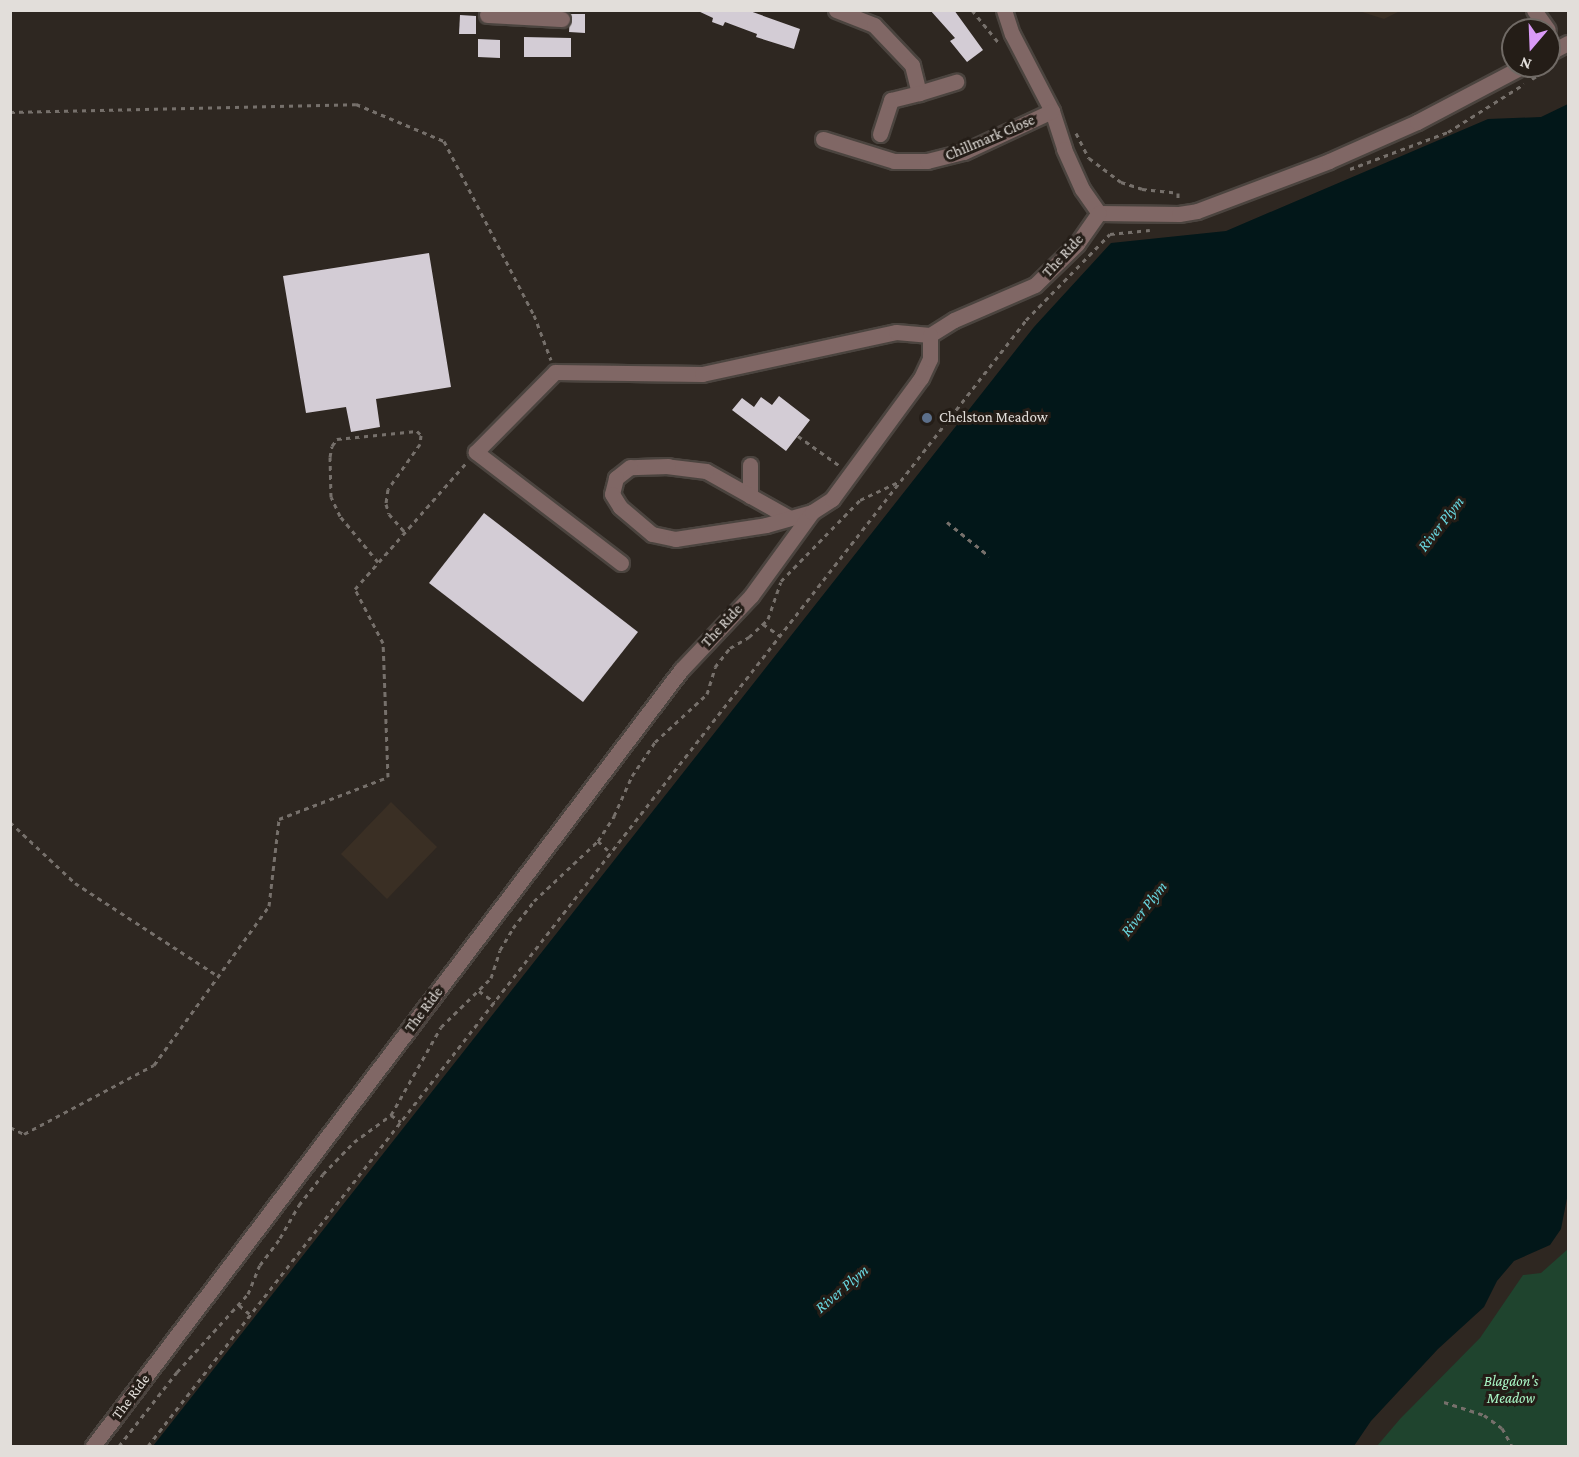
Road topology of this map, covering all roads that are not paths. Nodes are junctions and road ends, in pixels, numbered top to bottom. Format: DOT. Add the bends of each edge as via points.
graph roads {
  1 [pos="836,10"];
  2 [pos="1004,10"];
  3 [pos="523,14"];
  4 [pos="487,15"];
  5 [pos="562,20"];
  6 [pos="1501,78"];
  7 [pos="956,82"];
  8 [pos="919,93"];
  9 [pos="1052,111"];
  10 [pos="880,134"];
  11 [pos="823,140"];
  12 [pos="1099,213"];
  13 [pos="930,334"];
  14 [pos="750,465"];
  15 [pos="750,496"];
  16 [pos="812,512"];
  17 [pos="788,517"];
  18 [pos="621,563"];
  19 [pos="93,1446"];
  1 -- 8 [label="street" via="874,25 912,65"];
  2 -- 9 [label="street" via="1012,34"];
  3 -- 4 [label="street"];
  3 -- 5 [label="street"];
  6 -- 12 [label="street" via="1329,161 1197,211"];
  7 -- 8 [label="street"];
  8 -- 10 [label="street" via="891,100"];
  9 -- 11 [label="street, Chillmark Close" via="964,152 927,161 886,159"];
  9 -- 12 [label="street" via="1082,189"];
  12 -- 13 [label="street, The Ride" via="1077,244 1035,285"];
  13 -- 16 [label="street, The Ride" via="930,359 921,378 832,499"];
  13 -- 18 [label="street" via="896,332 702,374 555,372 476,452"];
  14 -- 15 [label="street"];
  15 -- 17 [label="street"];
  15 -- 17 [label="street" via="706,471 668,466 630,467 616,478 612,494 620,507 652,534 675,539 766,525"];
  16 -- 17 [label="street"];
  16 -- 19 [label="street, The Ride" via="751,596 681,670"];
}
